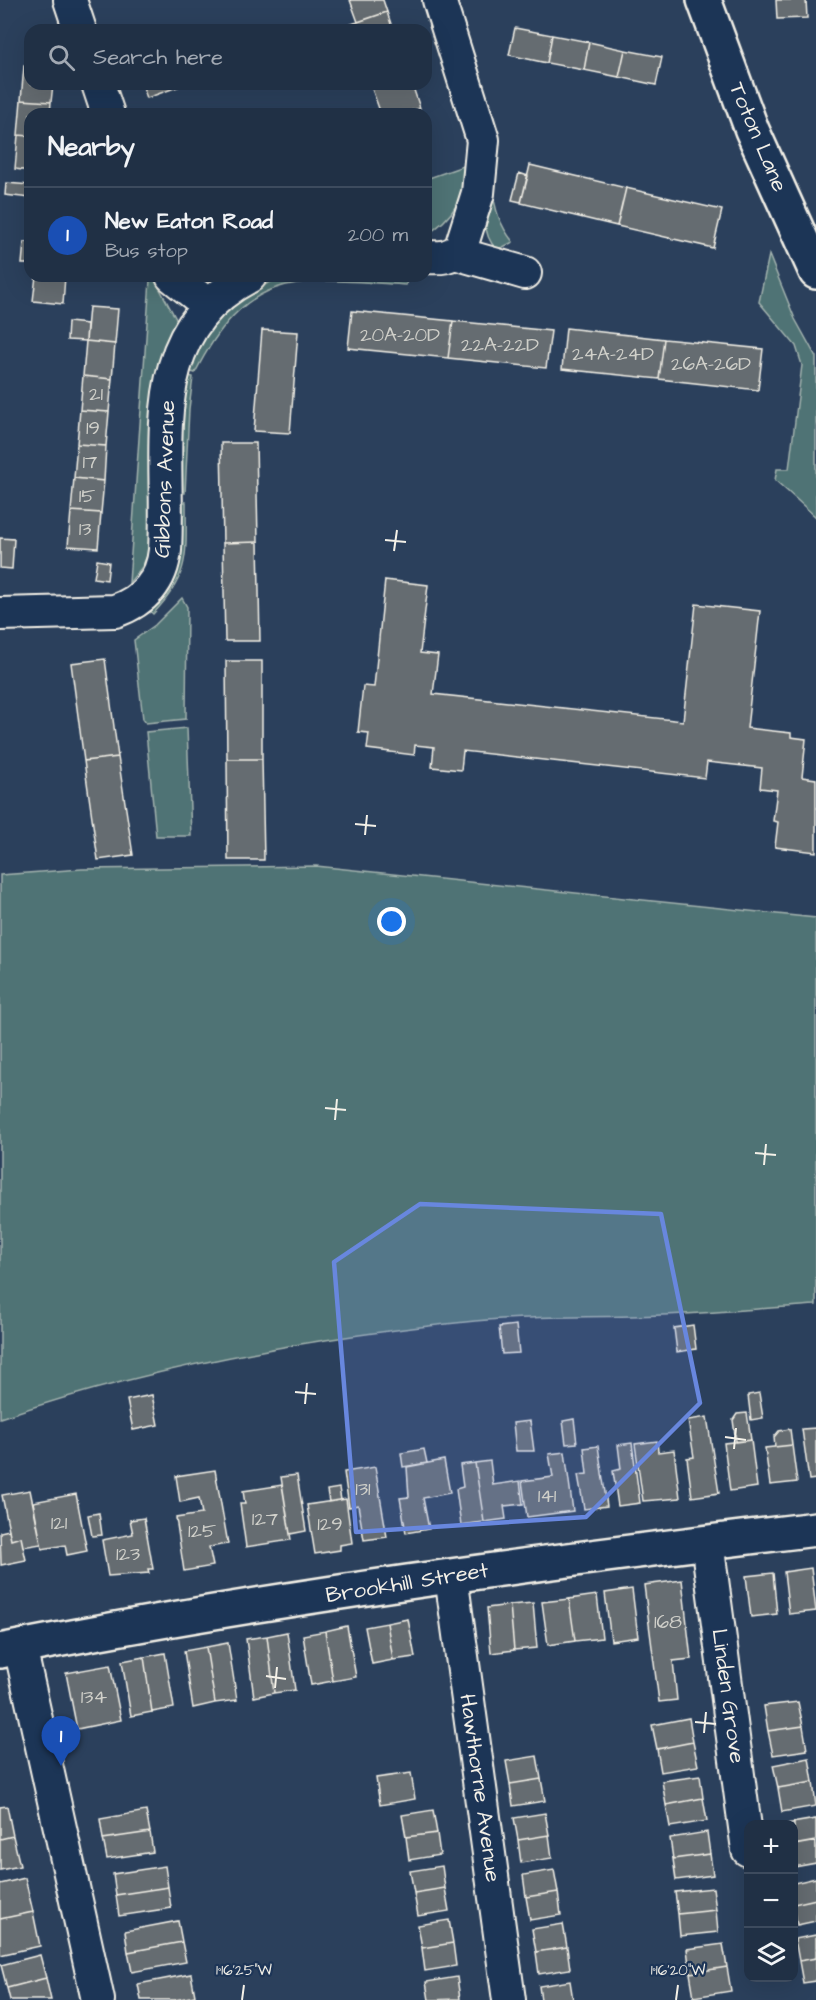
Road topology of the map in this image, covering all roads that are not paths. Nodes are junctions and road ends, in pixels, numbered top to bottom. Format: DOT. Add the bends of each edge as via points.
graph roads {
  1 [pos="70,0"];
  2 [pos="439,0"];
  3 [pos="704,0"];
  4 [pos="78,24"];
  5 [pos="100,90"];
  6 [pos="106,108"];
  7 [pos="441,255"];
  8 [pos="816,272"];
  9 [pos="525,273"];
  10 [pos="179,282"];
  11 [pos="238,282"];
  12 [pos="208,305"];
  13 [pos="0,614"];
  14 [pos="816,1528"];
  15 [pos="707,1542"];
  16 [pos="451,1576"];
  17 [pos="10,1649"];
  18 [pos="744,1820"];
  19 [pos="98,2000"];
  20 [pos="510,2000"];
  1 -- 4 [label="street"];
  2 -- 7 [label="street" via="482,137 482,168 468,232"];
  3 -- 8 [label="street, Toton Lane" via="753,130"];
  5 -- 6 [label="street"];
  7 -- 9 [label="street"];
  10 -- 12 [label="street"];
  11 -- 12 [label="street, Gibbons Avenue"];
  12 -- 13 [label="street, Gibbons Avenue" via="181,349 168,389 164,563 150,589 127,608 115,611"];
  14 -- 15 [label="street, Brookhill Street"];
  15 -- 16 [label="street, Brookhill Street"];
  15 -- 18 [label="street, Linden Grove"];
  16 -- 17 [label="street, Brookhill Street" via="117,1628"];
  16 -- 20 [label="street, Hawthorne Avenue"];
  17 -- 19 [label="street"];
}
